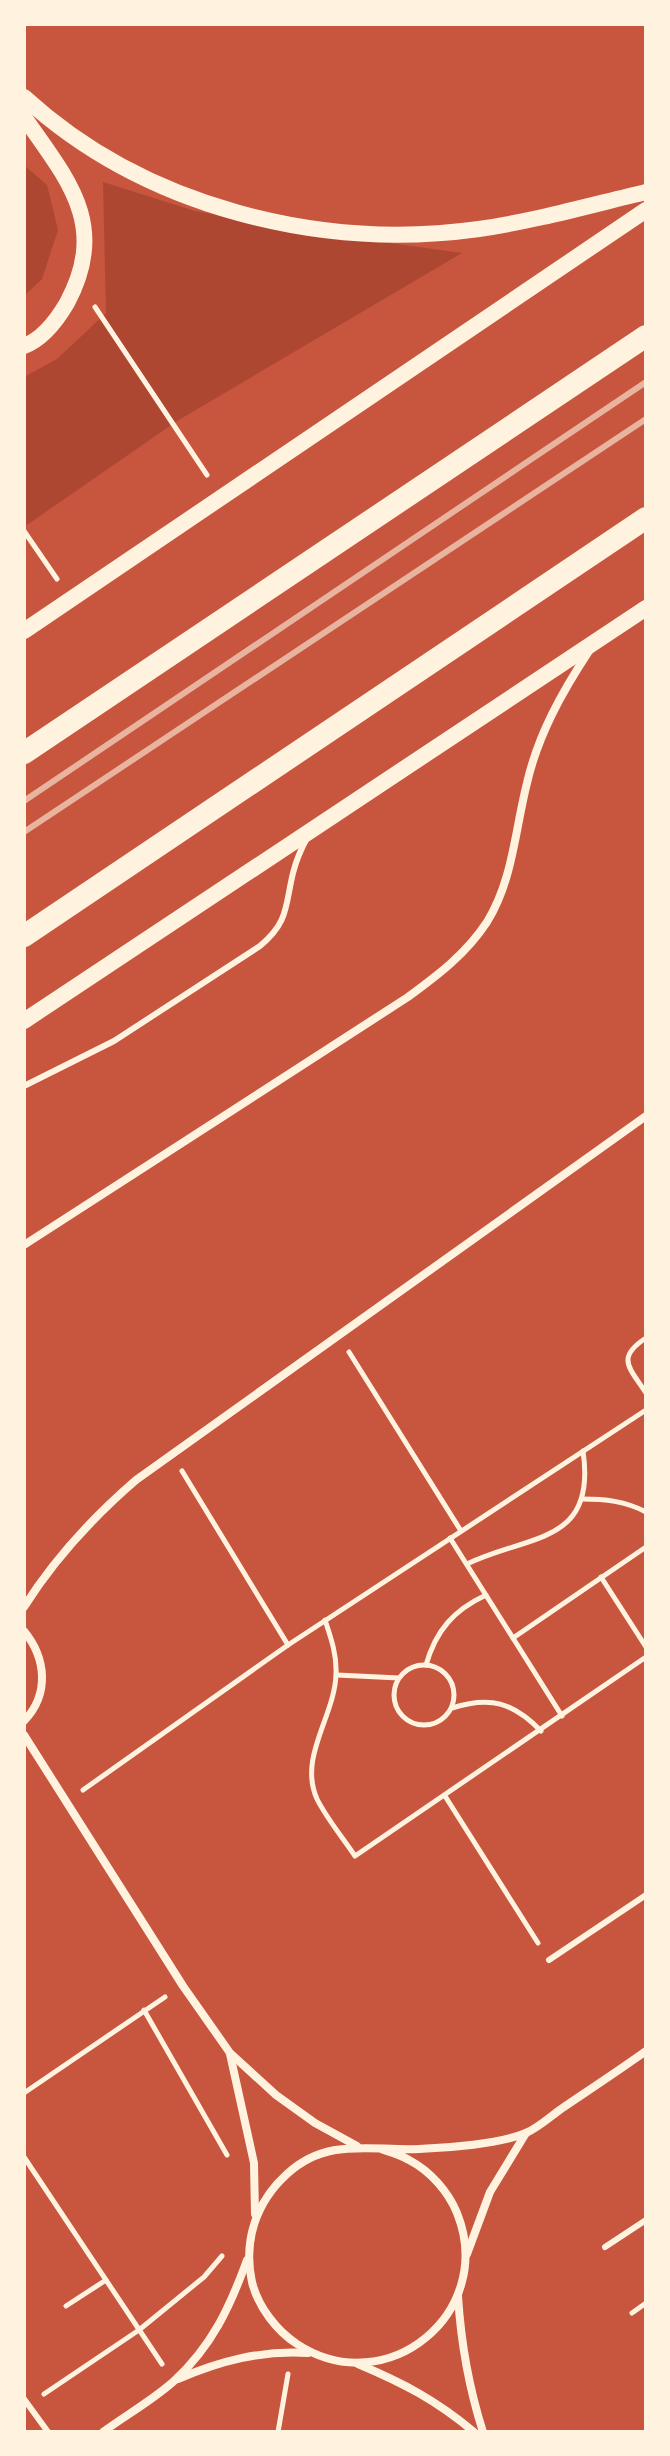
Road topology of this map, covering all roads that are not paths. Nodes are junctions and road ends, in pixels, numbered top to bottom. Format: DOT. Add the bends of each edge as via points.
graph roads {
  1 [pos="24,97"];
  2 [pos="24,117"];
  3 [pos="646,192"];
  4 [pos="646,210"];
  5 [pos="646,336"];
  6 [pos="24,346"];
  7 [pos="646,518"];
  8 [pos="646,608"];
  9 [pos="24,631"];
  10 [pos="596,642"];
  11 [pos="24,753"];
  12 [pos="310,833"];
  13 [pos="24,936"];
  14 [pos="24,1021"];
  15 [pos="24,1086"];
  16 [pos="646,1116"];
  17 [pos="24,1245"];
  18 [pos="24,1607"];
  19 [pos="24,1631"];
  20 [pos="24,1721"];
  21 [pos="24,1735"];
  22 [pos="646,1895"];
  23 [pos="549,1960"];
  24 [pos="646,2051"];
  25 [pos="230,2053"];
  26 [pos="527,2133"];
  27 [pos="357,2146"];
  28 [pos="381,2149"];
  29 [pos="255,2215"];
  30 [pos="646,2220"];
  31 [pos="605,2247"];
  32 [pos="248,2255"];
  33 [pos="466,2258"];
  34 [pos="458,2295"];
  35 [pos="311,2353"];
  36 [pos="357,2363"];
  37 [pos="173,2381"];
  38 [pos="26,2402"];
  39 [pos="48,2432"];
  40 [pos="103,2432"];
  41 [pos="474,2432"];
  42 [pos="483,2432"];
  1 -- 3 [label="main road" via="94,150 144,177 239,213 308,228 365,234 480,229"];
  2 -- 6 [label="main road" via="63,173 86,234 82,266 57,321"];
  4 -- 9 [label="main road"];
  5 -- 11 [label="highway"];
  7 -- 13 [label="highway"];
  8 -- 10 [label="main road"];
  10 -- 12 [label="main road"];
  10 -- 17 [label="street" via="540,741 504,888 466,951 408,997"];
  12 -- 14 [label="main road"];
  12 -- 15 [label="lane" via="293,872 288,908 272,936 114,1041"];
  16 -- 18 [label="street" via="136,1480 103,1508 44,1575"];
  19 -- 20 [label="street" via="35,1647 43,1681"];
  21 -- 25 [label="street"];
  22 -- 23 [label="lane"];
  24 -- 26 [label="street"];
  25 -- 27 [label="street" via="276,2095"];
  25 -- 29 [label="street" via="254,2163"];
  26 -- 28 [label="street" via="454,2147"];
  26 -- 33 [label="street" via="490,2192"];
  27 -- 28 [label="street"];
  27 -- 29 [label="street" via="325,2151 296,2165 272,2187"];
  28 -- 33 [label="street" via="433,2177 452,2201 463,2229"];
  29 -- 32 [label="street"];
  30 -- 31 [label="lane"];
  32 -- 35 [label="street" via="265,2313 285,2336"];
  32 -- 37 [label="street" via="232,2302 207,2344"];
  33 -- 34 [label="street"];
  34 -- 36 [label="street" via="442,2323 418,2345 389,2359"];
  34 -- 42 [label="street" via="461,2346"];
  35 -- 36 [label="street"];
  35 -- 37 [label="street" via="252,2355"];
  36 -- 41 [label="street" via="404,2383"];
  37 -- 40 [label="street"];
  38 -- 39 [label="lane"];
}
